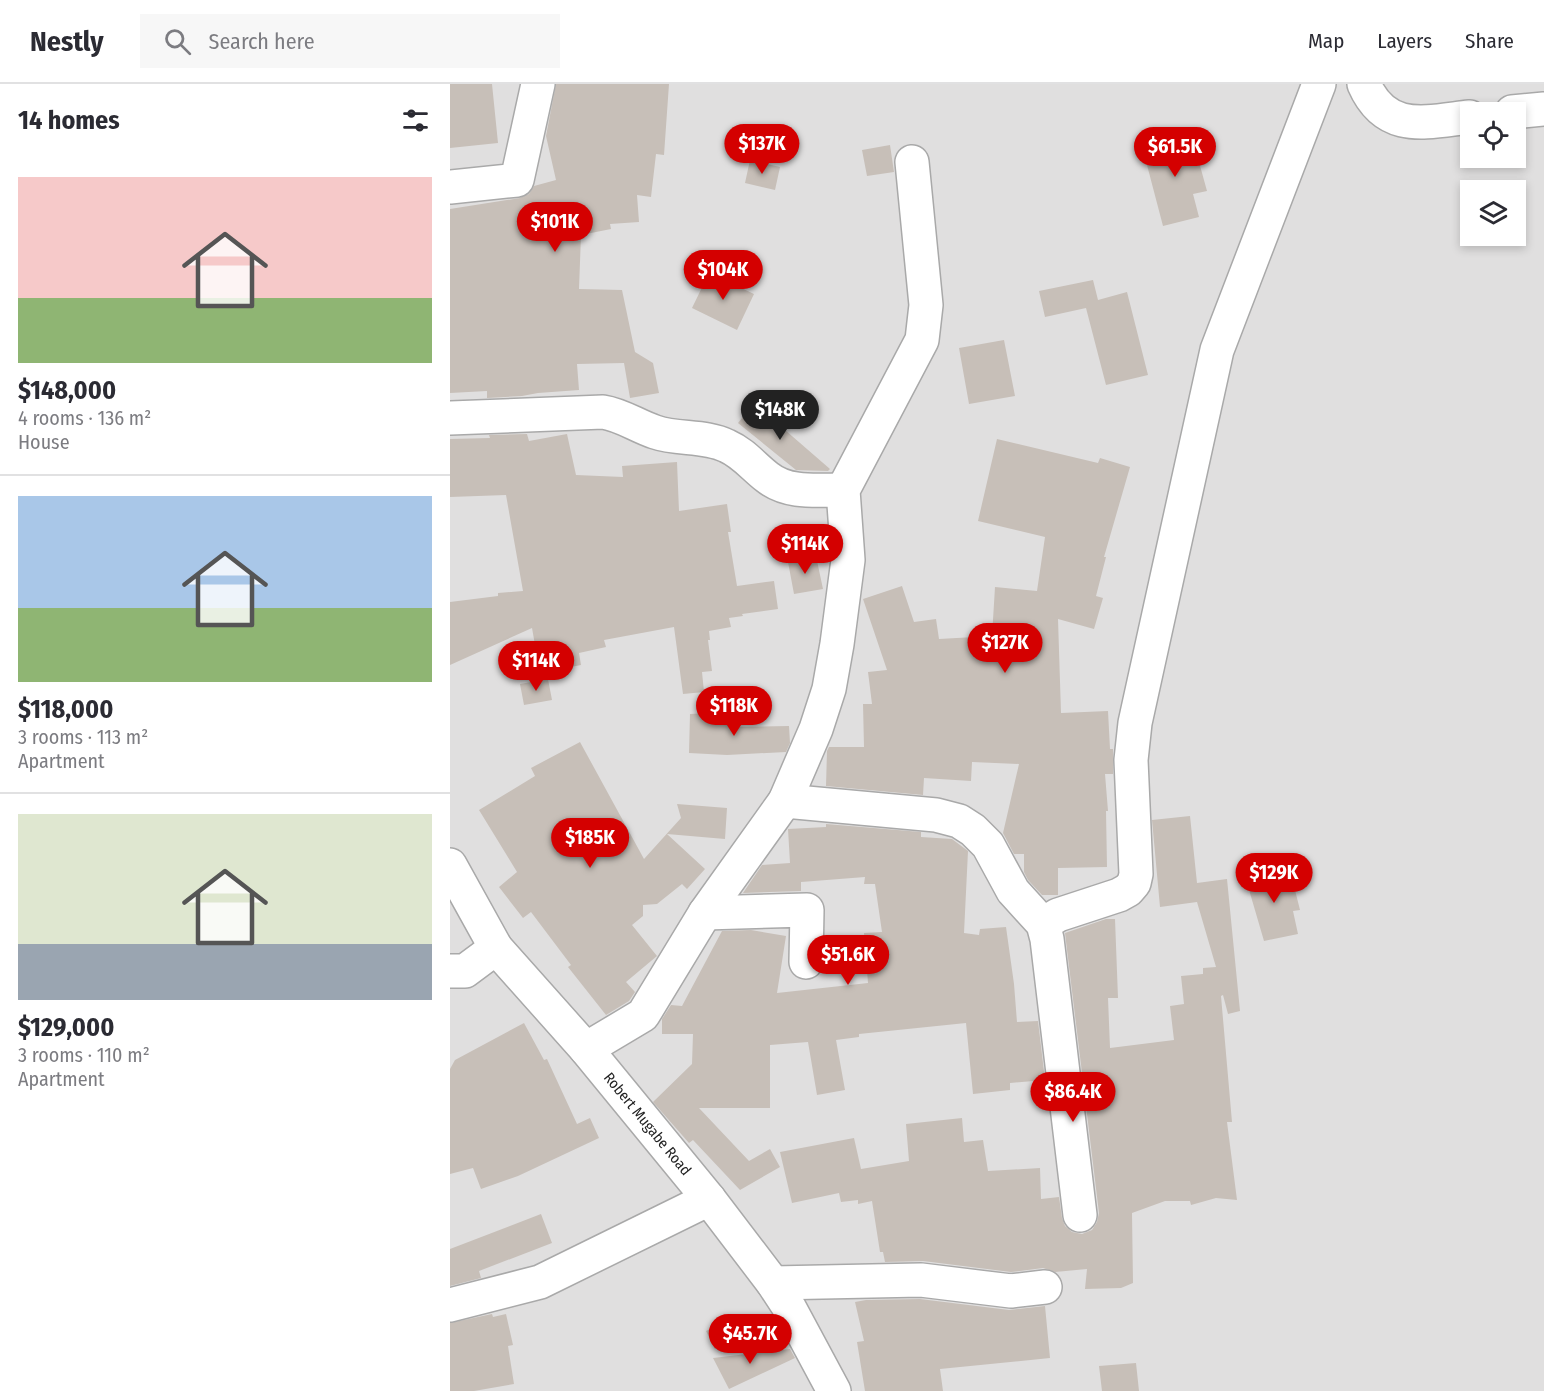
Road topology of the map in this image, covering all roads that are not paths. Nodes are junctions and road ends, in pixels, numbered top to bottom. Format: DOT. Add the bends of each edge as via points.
graph roads {
  1 [pos="538,84"];
  2 [pos="1319,84"];
  3 [pos="1364,84"];
  4 [pos="1544,109"];
  5 [pos="1526,111"];
  6 [pos="1460,118"];
  7 [pos="912,162"];
  8 [pos="450,187"];
  9 [pos="450,418"];
  10 [pos="843,490"];
  11 [pos="785,801"];
  12 [pos="450,865"];
  13 [pos="705,913"];
  14 [pos="1043,924"];
  15 [pos="496,948"];
  16 [pos="806,962"];
  17 [pos="450,971"];
  18 [pos="586,1049"];
  19 [pos="709,1198"];
  20 [pos="1080,1215"];
  21 [pos="773,1283"];
  22 [pos="1045,1287"];
  23 [pos="450,1305"];
  24 [pos="834,1391"];
  1 -- 8 [label="street" via="517,180"];
  2 -- 14 [label="street" via="1217,350 1135,723 1131,760 1134,883 1119,896 1058,915"];
  3 -- 6 [label="street" via="1380,110 1401,122"];
  4 -- 5 [label="street"];
  7 -- 10 [label="street" via="926,305 922,339"];
  9 -- 10 [label="street" via="615,414 656,433 727,445 768,478 791,489"];
  10 -- 11 [label="street" via="848,560 831,678 816,729"];
  11 -- 13 [label="street"];
  11 -- 14 [label="street" via="936,814 959,821 988,845 1013,891"];
  12 -- 15 [label="street, Robert Mugabe Road"];
  13 -- 16 [label="street" via="807,910"];
  13 -- 18 [label="street" via="644,1015"];
  14 -- 20 [label="street"];
  15 -- 17 [label="street" via="465,970"];
  15 -- 18 [label="street, Robert Mugabe Road"];
  18 -- 19 [label="street, Robert Mugabe Road"];
  19 -- 21 [label="street, Robert Mugabe Road"];
  19 -- 23 [label="street" via="540,1282"];
  21 -- 22 [label="street" via="921,1280 1011,1291"];
  21 -- 24 [label="street, Robert Mugabe Road"];
}
